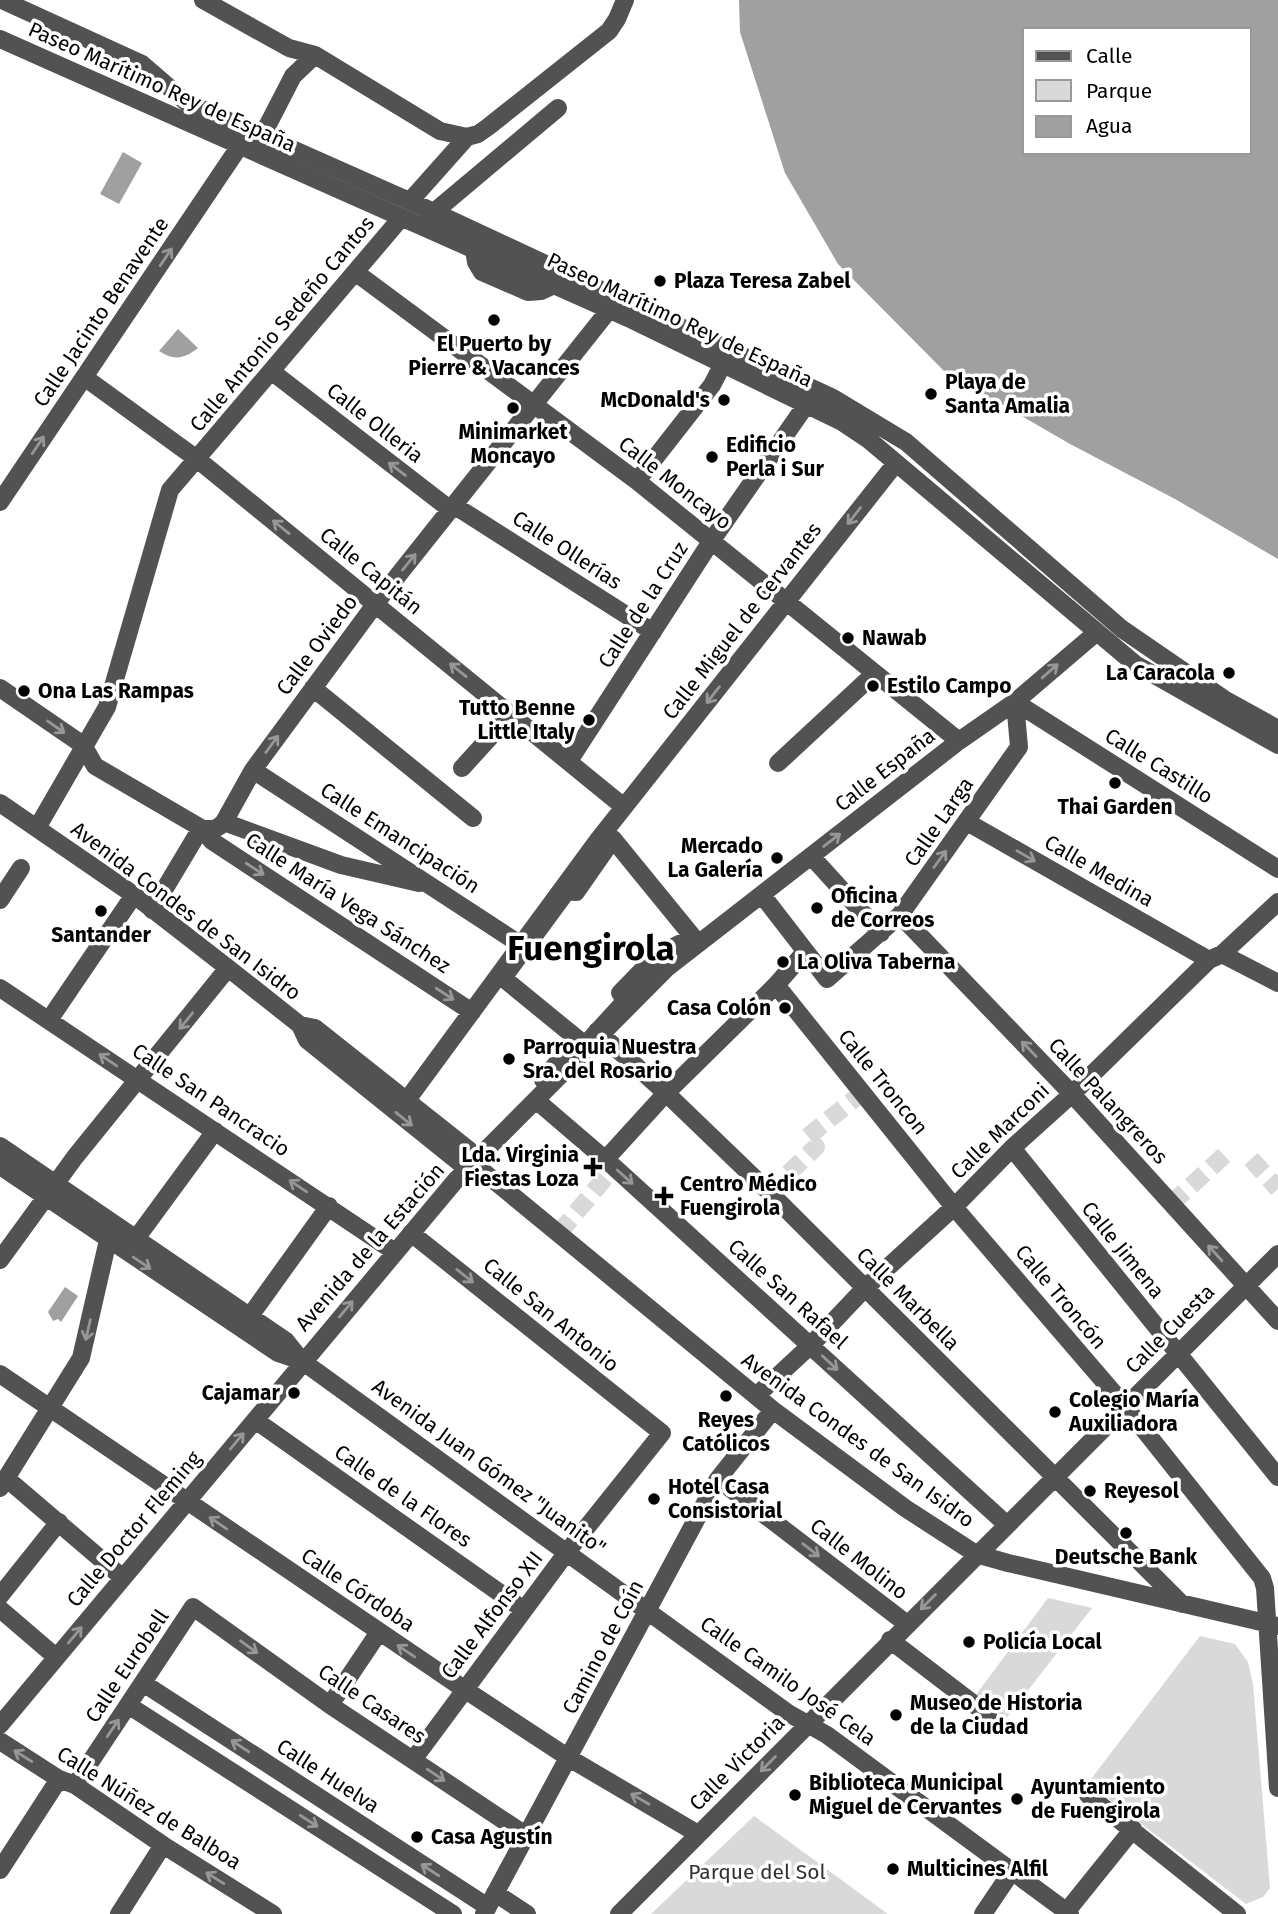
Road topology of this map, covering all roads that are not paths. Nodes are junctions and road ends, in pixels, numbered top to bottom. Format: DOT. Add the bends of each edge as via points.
graph roads {
  1 [pos="2,0"];
  2 [pos="203,0"];
  3 [pos="625,0"];
  4 [pos="0,39"];
  5 [pos="315,55"];
  6 [pos="558,108"];
  7 [pos="262,136"];
  8 [pos="467,137"];
  9 [pos="246,150"];
  10 [pos="410,201"];
  11 [pos="434,212"];
  12 [pos="401,218"];
  13 [pos="419,225"];
  14 [pos="355,272"];
  15 [pos="609,310"];
  16 [pos="723,364"];
  17 [pos="271,371"];
  18 [pos="84,377"];
  19 [pos="535,404"];
  20 [pos="806,405"];
  21 [pos="197,459"];
  22 [pos="897,463"];
  23 [pos="637,481"];
  24 [pos="0,502"];
  25 [pos="453,508"];
  26 [pos="712,540"];
  27 [pos="787,602"];
  28 [pos="376,603"];
  29 [pos="653,632"];
  30 [pos="1097,632"];
  31 [pos="875,673"];
  32 [pos="313,688"];
  33 [pos="2,695"];
  34 [pos="1016,702"];
  35 [pos="511,714"];
  36 [pos="1278,729"];
  37 [pos="959,741"];
  38 [pos="83,745"];
  39 [pos="1278,745"];
  40 [pos="569,761"];
  41 [pos="778,763"];
  42 [pos="462,768"];
  43 [pos="253,770"];
  44 [pos="0,803"];
  45 [pos="624,807"];
  46 [pos="473,818"];
  47 [pos="224,822"];
  48 [pos="967,822"];
  49 [pos="201,828"];
  50 [pos="41,831"];
  51 [pos="598,840"];
  52 [pos="811,856"];
  53 [pos="21,868"];
  54 [pos="1278,869"];
  55 [pos="576,883"];
  56 [pos="432,886"];
  57 [pos="134,895"];
  58 [pos="762,895"];
  59 [pos="0,900"];
  60 [pos="1278,902"];
  61 [pos="152,910"];
  62 [pos="900,915"];
  63 [pos="881,933"];
  64 [pos="521,944"];
  65 [pos="694,948"];
  66 [pos="806,952"];
  67 [pos="1216,957"];
  68 [pos="228,968"];
  69 [pos="1278,983"];
  70 [pos="776,985"];
  71 [pos="0,988"];
  72 [pos="627,992"];
  73 [pos="472,1012"];
  74 [pos="49,1020"];
  75 [pos="303,1033"];
  76 [pos="600,1033"];
  77 [pos="458,1046"];
  78 [pos="562,1057"];
  79 [pos="139,1080"];
  80 [pos="667,1093"];
  81 [pos="1072,1094"];
  82 [pos="388,1096"];
  83 [pos="410,1103"];
  84 [pos="530,1107"];
  85 [pos="215,1131"];
  86 [pos="0,1146"];
  87 [pos="1012,1148"];
  88 [pos="605,1160"];
  89 [pos="474,1164"];
  90 [pos="0,1166"];
  91 [pos="50,1190"];
  92 [pos="329,1206"];
  93 [pos="954,1207"];
  94 [pos="411,1233"];
  95 [pos="108,1240"];
  96 [pos="135,1240"];
  97 [pos="395,1251"];
  98 [pos="1278,1254"];
  99 [pos="0,1260"];
  100 [pos="1245,1287"];
  101 [pos="864,1289"];
  102 [pos="250,1316"];
  103 [pos="1278,1321"];
  104 [pos="811,1345"];
  105 [pos="1177,1354"];
  106 [pos="302,1361"];
  107 [pos="0,1374"];
  108 [pos="756,1396"];
  109 [pos="1125,1406"];
  110 [pos="49,1408"];
  111 [pos="773,1410"];
  112 [pos="255,1420"];
  113 [pos="662,1433"];
  114 [pos="1054,1476"];
  115 [pos="1278,1477"];
  116 [pos="718,1479"];
  117 [pos="3,1483"];
  118 [pos="187,1502"];
  119 [pos="60,1522"];
  120 [pos="1006,1524"];
  121 [pos="567,1552"];
  122 [pos="976,1554"];
  123 [pos="123,1578"];
  124 [pos="0,1596"];
  125 [pos="1182,1604"];
  126 [pos="193,1607"];
  127 [pos="0,1608"];
  128 [pos="524,1610"];
  129 [pos="648,1611"];
  130 [pos="906,1624"];
  131 [pos="1273,1625"];
  132 [pos="379,1632"];
  133 [pos="890,1640"];
  134 [pos="56,1657"];
  135 [pos="143,1683"];
  136 [pos="464,1689"];
  137 [pos="1274,1695"];
  138 [pos="128,1705"];
  139 [pos="330,1705"];
  140 [pos="988,1715"];
  141 [pos="807,1724"];
  142 [pos="0,1725"];
  143 [pos="0,1741"];
  144 [pos="1276,1744"];
  145 [pos="569,1758"];
  146 [pos="413,1760"];
  147 [pos="67,1782"];
  148 [pos="1278,1788"];
  149 [pos="1088,1794"];
  150 [pos="1133,1829"];
  151 [pos="698,1834"];
  152 [pos="527,1836"];
  153 [pos="163,1845"];
  154 [pos="0,1870"];
  155 [pos="1012,1871"];
  156 [pos="489,1905"];
  157 [pos="1069,1912"];
  158 [pos="271,1913"];
  159 [pos="119,1914"];
  160 [pos="453,1914"];
  161 [pos="527,1914"];
  162 [pos="619,1914"];
  163 [pos="983,1914"];
  164 [pos="1237,1914"];
  1 -- 7 [label="street" via="142,64 186,102"];
  2 -- 5 [label="street" via="289,48"];
  3 -- 8 [label="street" via="609,31 488,127"];
  4 -- 9 [label="street, Paseo Marítimo Rey de España"];
  5 -- 7 [label="street, Calle Jacinto Benavente" via="293,76"];
  5 -- 8 [label="street" via="440,131"];
  6 -- 11 [label="street"];
  7 -- 9 [label="street, Calle Jacinto Benavente"];
  7 -- 10 [label="street"];
  8 -- 10 [label="street"];
  9 -- 12 [label="street, Paseo Marítimo Rey de España"];
  18 -- 9 [label="street, Calle Jacinto Benavente, one-way"];
  10 -- 11 [label="street"];
  11 -- 13 [label="street"];
  11 -- 36 [label="street" via="833,398 906,442 1122,629 1224,699"];
  12 -- 13 [label="street, Paseo Marítimo Rey de España"];
  12 -- 14 [label="street, Calle Antonio Sedeño Cantos"];
  13 -- 15 [label="street, Paseo Marítimo Rey de España"];
  14 -- 17 [label="street, Calle Antonio Sedeño Cantos"];
  14 -- 19 [label="street, Calle Moncayo"];
  15 -- 16 [label="street, Paseo Marítimo Rey de España"];
  15 -- 19 [label="street, Calle Oviedo"];
  16 -- 20 [label="street, Paseo Marítimo Rey de España"];
  16 -- 23 [label="street" via="712,385"];
  17 -- 21 [label="street, Calle Antonio Sedeño Cantos"];
  25 -- 17 [label="street, Calle Olleria, one-way"];
  18 -- 21 [label="street, Calle Capitán"];
  24 -- 18 [label="street, Calle Jacinto Benavente, one-way"];
  19 -- 23 [label="street, Calle Moncayo"];
  19 -- 25 [label="street, Calle Oviedo"];
  20 -- 22 [label="street, Paseo Marítimo Rey de España" via="842,422"];
  20 -- 26 [label="street, Calle de la Cruz"];
  28 -- 21 [label="street, Calle Capitán, one-way"];
  21 -- 38 [label="street, Calle Antonio Sedeño Cantos" via="170,490 107,707"];
  22 -- 27 [label="street, Calle Miguel de Cervantes, one-way"];
  22 -- 30 [label="street, Paseo Marítimo Rey de España"];
  23 -- 26 [label="street, Calle Moncayo"];
  28 -- 25 [label="street, Calle Oviedo, one-way"];
  25 -- 29 [label="street, Calle Ollerías"];
  26 -- 27 [label="street, Calle Moncayo"];
  26 -- 29 [label="street, Calle de la Cruz"];
  27 -- 31 [label="street, Calle Moncayo"];
  27 -- 45 [label="street, Calle Miguel de Cervantes, one-way"];
  28 -- 32 [label="street, Calle Oviedo"];
  35 -- 28 [label="street, Calle Capitán, one-way"];
  29 -- 40 [label="street, Calle de la Cruz"];
  34 -- 30 [label="street, Calle España, one-way"];
  30 -- 39 [label="street, Paseo Marítimo Rey de España" via="1135,664"];
  31 -- 37 [label="street, Calle Moncayo"];
  31 -- 41 [label="street"];
  43 -- 32 [label="street, Calle Oviedo, one-way"];
  32 -- 46 [label="street"];
  33 -- 38 [label="street, Calle María Vega Sánchez, one-way"];
  34 -- 37 [label="street, Calle España"];
  34 -- 48 [label="street, Calle Larga" via="1020,747"];
  34 -- 54 [label="street, Calle Castillo"];
  35 -- 40 [label="street, Calle Capitán"];
  35 -- 42 [label="street"];
  52 -- 37 [label="street, Calle España, one-way"];
  38 -- 49 [label="street, Calle María Vega Sánchez" via="95,766"];
  38 -- 50 [label="street, Calle Antonio Sedeño Cantos"];
  40 -- 45 [label="street, Calle Capitán"];
  43 -- 47 [label="street, Calle Oviedo"];
  43 -- 56 [label="street, Calle Emancipación"];
  44 -- 50 [label="street, Avenida Condes de San Isidro"];
  45 -- 51 [label="street, Calle Miguel de Cervantes"];
  47 -- 49 [label="street" via="219,827"];
  47 -- 56 [label="street" via="341,865"];
  62 -- 48 [label="street, Calle Larga, one-way"];
  48 -- 67 [label="street, Calle Medina, one-way"];
  49 -- 61 [label="street"];
  49 -- 73 [label="street, Calle María Vega Sánchez, one-way" via="212,841"];
  50 -- 57 [label="street, Avenida Condes de San Isidro"];
  51 -- 55 [label="street" via="600,851"];
  51 -- 64 [label="street"];
  52 -- 58 [label="street, Calle España"];
  52 -- 63 [label="street"];
  53 -- 59 [label="street"];
  56 -- 64 [label="street, Calle Emancipación"];
  57 -- 61 [label="street, Avenida Condes de San Isidro"];
  57 -- 74 [label="street"];
  58 -- 65 [label="street, Calle España"];
  58 -- 66 [label="street"];
  60 -- 67 [label="street, Calle Marconi"];
  61 -- 68 [label="street, Avenida Condes de San Isidro"];
  62 -- 63 [label="street, Calle Larga"];
  81 -- 62 [label="street, Calle Palangreros, one-way"];
  63 -- 66 [label="street, Calle Larga" via="827,979"];
  64 -- 73 [label="street"];
  65 -- 72 [label="street" via="662,960"];
  65 -- 76 [label="street"];
  66 -- 70 [label="street"];
  67 -- 69 [label="street, Calle Medina"];
  67 -- 81 [label="street, Calle Marconi"];
  68 -- 75 [label="street, Avenida Condes de San Isidro"];
  68 -- 79 [label="street, one-way"];
  70 -- 80 [label="street"];
  70 -- 93 [label="street, Calle Troncon"];
  71 -- 74 [label="street, Calle San Pancracio"];
  73 -- 83 [label="street"];
  79 -- 74 [label="street, Calle San Pancracio, one-way"];
  75 -- 82 [label="street"];
  75 -- 83 [label="street, Avenida Condes de San Isidro" via="315,1028"];
  75 -- 89 [label="street, Avenida Condes de San Isidro, one-way" via="460,1163"];
  76 -- 76 [label="street" via="585,1045 503,978 567,891 576,892 613,839 693,937 657,955 620,993 627,999"];
  76 -- 80 [label="street, Calle Marbella"];
  76 -- 84 [label="street, Avenida de la Estación"];
  77 -- 83 [label="street"];
  78 -- 84 [label="street" via="536,1088"];
  79 -- 85 [label="street, Calle San Pancracio"];
  79 -- 91 [label="street"];
  80 -- 88 [label="street"];
  80 -- 101 [label="street, Calle Marbella"];
  81 -- 87 [label="street, Calle Marconi"];
  100 -- 81 [label="street, Calle Palangreros, one-way"];
  83 -- 89 [label="street, Avenida Condes de San Isidro" via="469,1150"];
  84 -- 88 [label="street, Calle San Rafael"];
  84 -- 89 [label="street, Avenida de la Estación"];
  92 -- 85 [label="street, Calle San Pancracio, one-way"];
  85 -- 96 [label="street"];
  86 -- 91 [label="street"];
  87 -- 93 [label="street, Calle Marconi"];
  87 -- 105 [label="street, Calle Jimena"];
  88 -- 104 [label="street, Calle San Rafael, one-way"];
  89 -- 94 [label="street, Avenida de la Estación"];
  89 -- 108 [label="street, Avenida Condes de San Isidro"];
  90 -- 91 [label="street"];
  91 -- 95 [label="street, Avenida Juan Gómez \"Juanito\""];
  91 -- 96 [label="street, Avenida Juan Gómez \"Juanito\""];
  91 -- 99 [label="street"];
  92 -- 97 [label="street, Calle San Pancracio"];
  92 -- 102 [label="street"];
  93 -- 101 [label="street, Calle Marconi"];
  93 -- 109 [label="street, Calle Troncón"];
  94 -- 97 [label="street, Avenida de la Estación"];
  94 -- 113 [label="street, Calle San Antonio, one-way"];
  95 -- 106 [label="street, Avenida Juan Gómez \"Juanito\", one-way" via="278,1353"];
  95 -- 110 [label="street, one-way" via="81,1358"];
  96 -- 102 [label="street, Avenida Juan Gómez \"Juanito\""];
  106 -- 97 [label="street, Avenida de la Estación, one-way"];
  98 -- 100 [label="street, Calle Cuesta"];
  100 -- 103 [label="street, Calle Palangreros"];
  100 -- 105 [label="street, Calle Cuesta"];
  101 -- 104 [label="street, Calle Marconi"];
  101 -- 114 [label="street, Calle Marbella"];
  102 -- 106 [label="street, Avenida Juan Gómez \"Juanito\"" via="286,1341"];
  104 -- 108 [label="street, Calle Marconi"];
  104 -- 120 [label="street, Calle San Rafael, one-way"];
  105 -- 109 [label="street, Calle Cuesta"];
  105 -- 115 [label="street, Calle Jimena"];
  106 -- 112 [label="street, Calle Doctor Fleming"];
  106 -- 121 [label="street, Avenida Juan Gómez \"Juanito\""];
  107 -- 110 [label="street, Calle Córdoba"];
  108 -- 111 [label="street, Avenida Condes de San Isidro"];
  109 -- 114 [label="street, Calle Cuesta"];
  109 -- 131 [label="street, Calle Troncón" via="1262,1578"];
  110 -- 117 [label="street"];
  110 -- 118 [label="street, Calle Córdoba"];
  111 -- 116 [label="street, Camino de Coín"];
  111 -- 122 [label="street, Avenida Condes de San Isidro" via="905,1508"];
  118 -- 112 [label="street, Calle Doctor Fleming, one-way"];
  112 -- 128 [label="street, Calle de la Flores"];
  113 -- 121 [label="street, Calle Alfonso XII"];
  114 -- 120 [label="street, Calle Cuesta"];
  114 -- 125 [label="street, Calle Marbella"];
  116 -- 129 [label="street, Camino de Coín"];
  116 -- 130 [label="street, Calle Molino, one-way"];
  117 -- 119 [label="street"];
  118 -- 123 [label="street, Calle Doctor Fleming"];
  132 -- 118 [label="street, Calle Córdoba, one-way"];
  119 -- 123 [label="street"];
  119 -- 124 [label="street"];
  120 -- 122 [label="street, Calle Cuesta"];
  121 -- 128 [label="street, Calle Alfonso XII"];
  121 -- 129 [label="street, Avenida Juan Gómez \"Juanito\""];
  122 -- 125 [label="street, Avenida Condes de San Isidro"];
  122 -- 130 [label="street, Calle Victoria, one-way"];
  134 -- 123 [label="street, Calle Doctor Fleming, one-way"];
  125 -- 131 [label="street, Avenida Condes de San Isidro"];
  126 -- 135 [label="street, Calle Eurobell"];
  126 -- 139 [label="street, Calle Casares, one-way"];
  127 -- 134 [label="street"];
  128 -- 136 [label="street, Calle Alfonso XII"];
  129 -- 141 [label="street, Calle Camilo José Cela"];
  129 -- 145 [label="street, Camino de Coín"];
  130 -- 133 [label="street, Calle Victoria"];
  131 -- 137 [label="street, Calle Troncón"];
  136 -- 132 [label="street, Calle Córdoba, one-way"];
  132 -- 139 [label="street"];
  133 -- 140 [label="street"];
  133 -- 141 [label="street, Calle Victoria"];
  134 -- 142 [label="street, Calle Doctor Fleming"];
  135 -- 138 [label="street, Calle Eurobell"];
  156 -- 135 [label="street, Calle Huelva, one-way"];
  136 -- 145 [label="street, Calle Córdoba"];
  136 -- 146 [label="street, Calle Alfonso XII"];
  137 -- 144 [label="street, Calle Troncón"];
  147 -- 138 [label="street, Calle Eurobell, one-way"];
  138 -- 160 [label="street, one-way"];
  139 -- 146 [label="street, Calle Casares"];
  141 -- 151 [label="street, Calle Victoria, one-way"];
  141 -- 155 [label="street, Calle Camilo José Cela"];
  147 -- 143 [label="street, Calle Núñez de Balboa, one-way"];
  144 -- 148 [label="street, Calle Troncón"];
  151 -- 145 [label="street, Calle Córdoba, one-way"];
  145 -- 152 [label="street, Camino de Coín"];
  146 -- 152 [label="street, Calle Casares, one-way"];
  147 -- 153 [label="street, Calle Núñez de Balboa"];
  147 -- 154 [label="street, Calle Eurobell"];
  149 -- 150 [label="street"];
  150 -- 157 [label="street"];
  150 -- 164 [label="street"];
  151 -- 162 [label="street, Calle Victoria"];
  152 -- 156 [label="street, Camino de Coín"];
  158 -- 153 [label="street, Calle Núñez de Balboa, one-way"];
  153 -- 159 [label="street"];
  155 -- 157 [label="street, Calle Camilo José Cela"];
  155 -- 163 [label="street"];
  156 -- 161 [label="street, Calle Huelva"];
}
